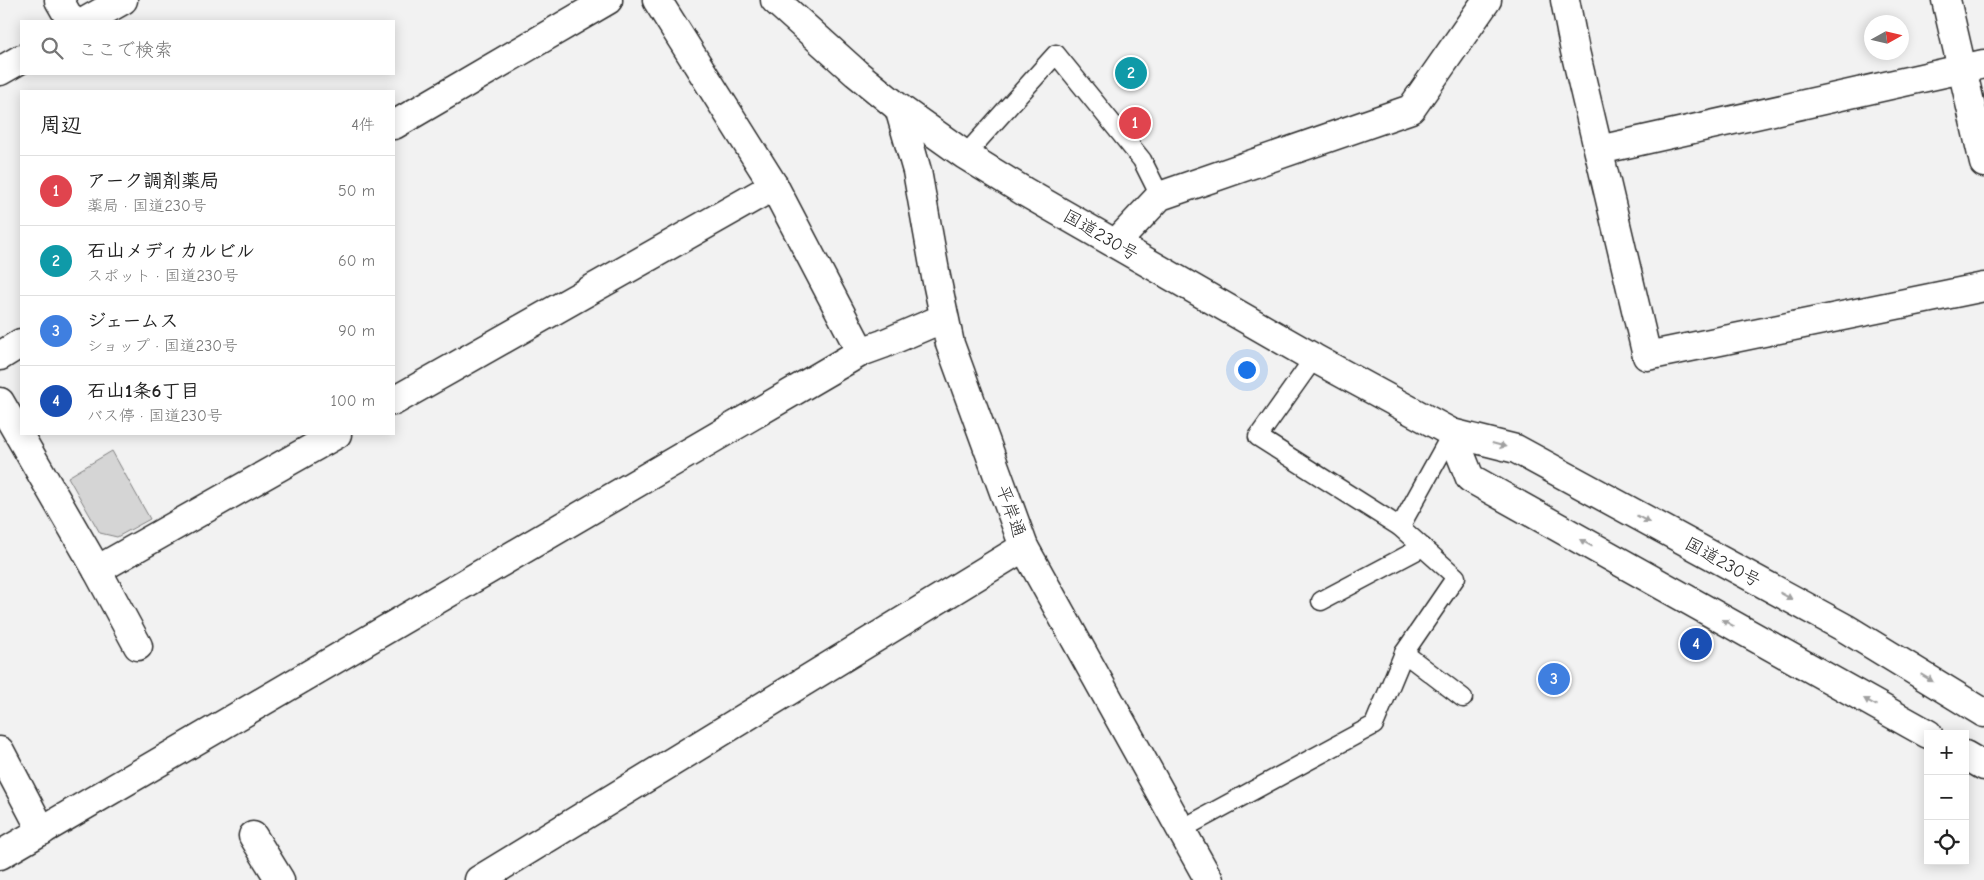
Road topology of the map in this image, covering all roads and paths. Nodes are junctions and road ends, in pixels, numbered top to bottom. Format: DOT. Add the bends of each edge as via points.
graph roads {
  1 [pos="60,0"];
  2 [pos="123,0"];
  3 [pos="608,0"];
  4 [pos="657,0"];
  5 [pos="775,0"];
  6 [pos="1487,0"];
  7 [pos="1565,0"];
  8 [pos="1946,0"];
  9 [pos="71,20"];
  10 [pos="88,20"];
  11 [pos="20,60"];
  12 [pos="1973,67"];
  13 [pos="0,71"];
  14 [pos="899,108"];
  15 [pos="395,124"];
  16 [pos="1599,150"];
  17 [pos="965,155"];
  18 [pos="1984,163"];
  19 [pos="774,186"];
  20 [pos="1160,196"];
  21 [pos="1116,243"];
  22 [pos="1984,287"];
  23 [pos="944,318"];
  24 [pos="20,344"];
  25 [pos="861,352"];
  26 [pos="0,356"];
  27 [pos="1314,358"];
  28 [pos="395,400"];
  29 [pos="0,402"];
  30 [pos="1452,433"];
  31 [pos="335,435"];
  32 [pos="1400,527"];
  33 [pos="1423,547"];
  34 [pos="1024,548"];
  35 [pos="97,570"];
  36 [pos="1321,602"];
  37 [pos="138,646"];
  38 [pos="1404,653"];
  39 [pos="1463,698"];
  40 [pos="1984,713"];
  41 [pos="1924,732"];
  42 [pos="0,752"];
  43 [pos="1969,757"];
  44 [pos="1984,766"];
  45 [pos="1180,830"];
  46 [pos="42,832"];
  47 [pos="253,836"];
  48 [pos="0,855"];
  49 [pos="280,880"];
  50 [pos="479,880"];
  51 [pos="1209,880"];
  1 -- 9 [label="main road"];
  2 -- 10 [label="main road"];
  3 -- 15 [label="main road"];
  4 -- 19 [label="main road"];
  5 -- 14 [label="main road, 国道230号"];
  6 -- 20 [label="main road" via="1411,109"];
  7 -- 16 [label="main road"];
  8 -- 12 [label="main road"];
  11 -- 13 [label="main road"];
  12 -- 16 [label="main road"];
  12 -- 18 [label="main road"];
  14 -- 17 [label="main road, 国道230号"];
  14 -- 23 [label="main road, 平岸通" via="917,171"];
  16 -- 22 [label="main road" via="1647,356"];
  17 -- 20 [label="lane" via="1056,54 1142,160"];
  17 -- 21 [label="main road, 国道230号"];
  19 -- 25 [label="main road"];
  19 -- 28 [label="main road"];
  20 -- 21 [label="main road"];
  21 -- 27 [label="main road, 国道230号"];
  23 -- 25 [label="main road"];
  23 -- 34 [label="main road, 平岸通" via="960,373"];
  24 -- 26 [label="main road"];
  25 -- 46 [label="main road"];
  27 -- 30 [label="main road, 国道230号"];
  27 -- 32 [label="lane" via="1258,437"];
  29 -- 35 [label="main road"];
  30 -- 32 [label="lane"];
  30 -- 40 [label="main road, 国道230号, one-way" via="1516,449 1844,628"];
  41 -- 30 [label="main road, one-way" via="1470,478"];
  31 -- 35 [label="main road"];
  32 -- 33 [label="lane"];
  33 -- 36 [label="lane"];
  33 -- 38 [label="lane" via="1456,577"];
  34 -- 45 [label="main road, 平岸通"];
  34 -- 50 [label="main road"];
  35 -- 37 [label="main road"];
  38 -- 39 [label="lane"];
  38 -- 45 [label="lane" via="1374,725"];
  42 -- 46 [label="main road"];
  43 -- 44 [label="main road"];
  45 -- 51 [label="main road, 平岸通"];
  46 -- 48 [label="main road"];
  47 -- 49 [label="main road"];
}
